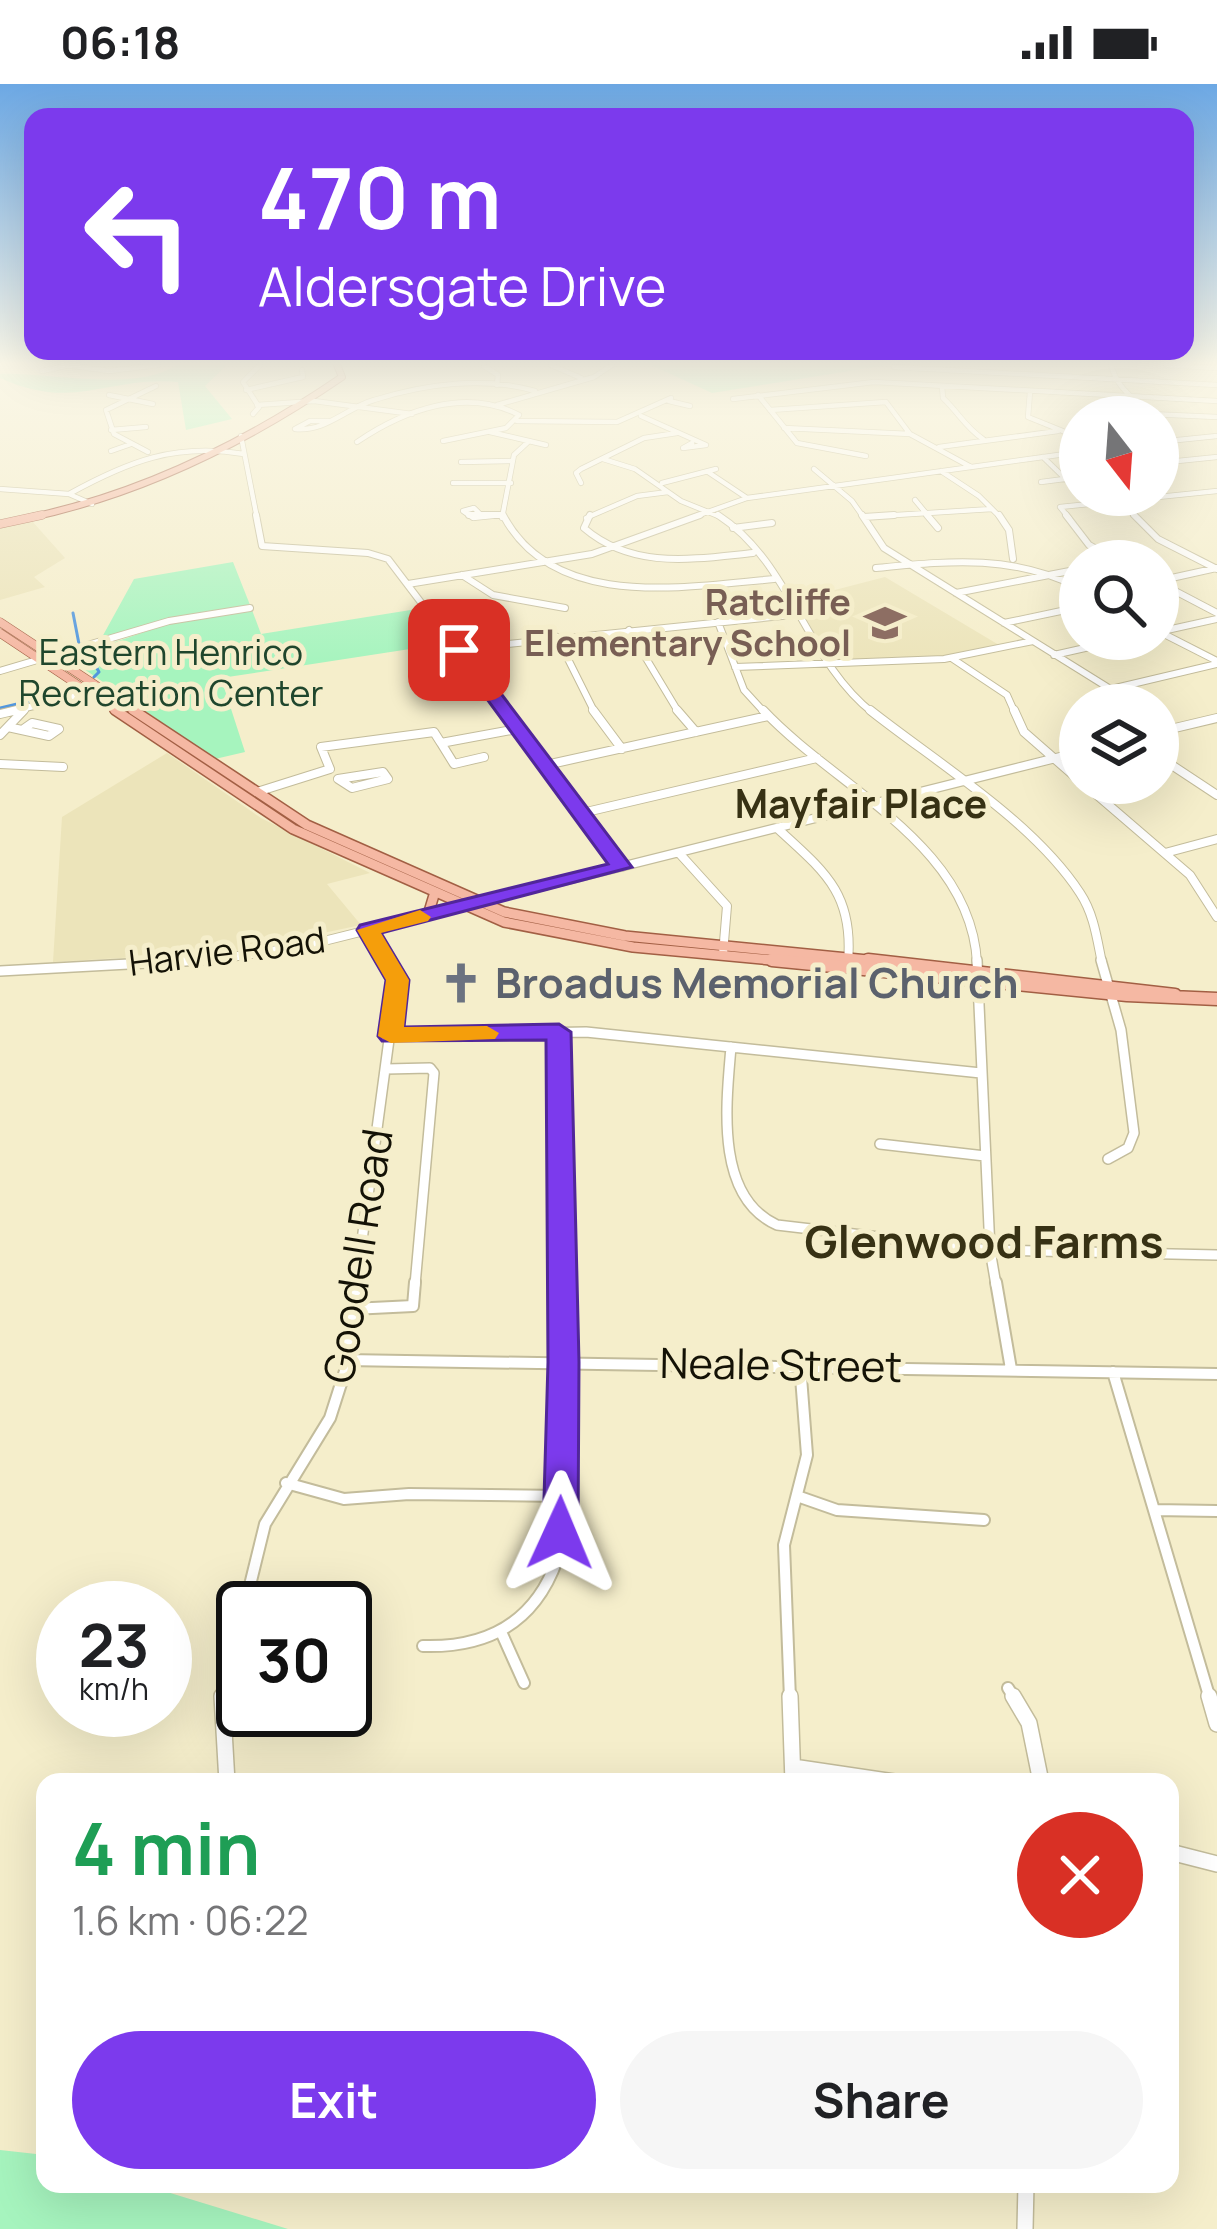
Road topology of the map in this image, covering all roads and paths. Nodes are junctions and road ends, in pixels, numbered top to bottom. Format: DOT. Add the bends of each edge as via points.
graph roads {
  1 [pos="123,465"];
  2 [pos="179,465"];
  3 [pos="246,465"];
  4 [pos="513,465"];
  5 [pos="591,465"];
  6 [pos="618,465"];
  7 [pos="968,465"];
  8 [pos="985,465"];
  9 [pos="971,467"];
  10 [pos="814,469"];
  11 [pos="941,471"];
  12 [pos="1059,480"];
  13 [pos="1041,482"];
  14 [pos="453,483"];
  15 [pos="511,483"];
  16 [pos="581,483"];
  17 [pos="662,483"];
  18 [pos="833,486"];
  19 [pos="0,489"];
  20 [pos="1217,490"];
  21 [pos="669,492"];
  22 [pos="69,494"];
  23 [pos="1179,494"];
  24 [pos="747,498"];
  25 [pos="915,500"];
  26 [pos="90,503"];
  27 [pos="992,509"];
  28 [pos="705,510"];
  29 [pos="928,513"];
  30 [pos="502,515"];
  31 [pos="482,516"];
  32 [pos="1135,516"];
  33 [pos="864,517"];
  34 [pos="0,522"];
  35 [pos="772,523"];
  36 [pos="734,528"];
  37 [pos="938,528"];
  38 [pos="614,547"];
  39 [pos="753,553"];
  40 [pos="1013,560"];
  41 [pos="545,563"];
  42 [pos="911,565"];
  43 [pos="876,568"];
  44 [pos="1217,569"];
  45 [pos="1059,573"];
  46 [pos="1055,574"];
  47 [pos="462,575"];
  48 [pos="1059,576"];
  49 [pos="1179,577"];
  50 [pos="774,579"];
  51 [pos="408,584"];
  52 [pos="956,593"];
  53 [pos="1179,593"];
  54 [pos="250,608"];
  55 [pos="565,608"];
  56 [pos="1059,611"];
  57 [pos="802,614"];
  58 [pos="1217,616"];
  59 [pos="0,622"];
  60 [pos="718,622"];
  61 [pos="1004,623"];
  62 [pos="1179,626"];
  63 [pos="629,630"];
  64 [pos="0,633"];
  65 [pos="557,637"];
  66 [pos="1033,641"];
  67 [pos="1179,643"];
  68 [pos="458,649"];
  69 [pos="1059,654"];
  70 [pos="1054,655"];
  71 [pos="953,658"];
  72 [pos="46,659"];
  73 [pos="1217,663"];
  74 [pos="826,664"];
  75 [pos="735,667"];
  76 [pos="0,671"];
  77 [pos="1102,684"];
  78 [pos="1131,684"];
  79 [pos="89,693"];
  80 [pos="24,710"];
  81 [pos="0,714"];
  82 [pos="768,716"];
  83 [pos="1217,718"];
  84 [pos="1179,727"];
  85 [pos="8,728"];
  86 [pos="518,729"];
  87 [pos="22,730"];
  88 [pos="696,732"];
  89 [pos="0,735"];
  90 [pos="441,743"];
  91 [pos="622,748"];
  92 [pos="484,757"];
  93 [pos="1059,757"];
  94 [pos="817,758"];
  95 [pos="1054,758"];
  96 [pos="1059,762"];
  97 [pos="0,764"];
  98 [pos="546,765"];
  99 [pos="63,767"];
  100 [pos="330,769"];
  101 [pos="1179,771"];
  102 [pos="338,779"];
  103 [pos="961,782"];
  104 [pos="257,793"];
  105 [pos="1217,795"];
  106 [pos="872,804"];
  107 [pos="1107,804"];
  108 [pos="581,813"];
  109 [pos="777,828"];
  110 [pos="1217,838"];
  111 [pos="679,853"];
  112 [pos="1165,853"];
  113 [pos="622,867"];
  114 [pos="434,895"];
  115 [pos="478,902"];
  116 [pos="461,906"];
  117 [pos="428,915"];
  118 [pos="1217,917"];
  119 [pos="368,930"];
  120 [pos="724,951"];
  121 [pos="848,963"];
  122 [pos="0,971"];
  123 [pos="976,976"];
  124 [pos="1107,988"];
  125 [pos="1176,995"];
  126 [pos="1217,999"];
  127 [pos="559,1032"];
  128 [pos="391,1036"];
  129 [pos="731,1047"];
  130 [pos="386,1069"];
  131 [pos="981,1073"];
  132 [pos="880,1144"];
  133 [pos="986,1156"];
  134 [pos="1108,1160"];
  135 [pos="990,1250"];
  136 [pos="1217,1255"];
  137 [pos="352,1309"];
  138 [pos="346,1360"];
  139 [pos="564,1362"];
  140 [pos="800,1364"];
  141 [pos="1011,1369"];
  142 [pos="1113,1372"];
  143 [pos="1217,1374"];
  144 [pos="286,1484"];
  145 [pos="561,1496"];
  146 [pos="796,1496"];
  147 [pos="1154,1510"];
  148 [pos="1217,1511"];
  149 [pos="984,1520"];
  150 [pos="502,1634"];
  151 [pos="423,1646"];
  152 [pos="1210,1673"];
  153 [pos="524,1683"];
  154 [pos="1008,1688"];
  155 [pos="1217,1724"];
  156 [pos="226,1773"];
  157 [pos="793,1773"];
  158 [pos="1039,1773"];
  159 [pos="1179,1854"];
  160 [pos="1217,1864"];
  161 [pos="1026,2193"];
  162 [pos="1024,2229"];
  1 -- 22 [label="street"];
  2 -- 26 [label="main road"];
  3 -- 51 [label="street" via="262,546 380,555"];
  4 -- 15 [label="street"];
  5 -- 16 [label="street" via="576,473"];
  6 -- 17 [label="street"];
  7 -- 9 [label="street"];
  8 -- 9 [label="street"];
  9 -- 11 [label="street"];
  10 -- 18 [label="street"];
  11 -- 18 [label="street"];
  11 -- 27 [label="street"];
  12 -- 13 [label="street"];
  14 -- 15 [label="street"];
  15 -- 30 [label="street"];
  17 -- 21 [label="street"];
  17 -- 24 [label="street" via="712,471"];
  18 -- 24 [label="street"];
  18 -- 33 [label="street"];
  19 -- 22 [label="street"];
  20 -- 23 [label="street"];
  21 -- 28 [label="street"];
  21 -- 38 [label="street" via="586,517 587,533"];
  22 -- 26 [label="street"];
  24 -- 28 [label="street"];
  25 -- 29 [label="street"];
  26 -- 34 [label="main road"];
  27 -- 29 [label="street"];
  27 -- 40 [label="street" via="1010,536"];
  28 -- 36 [label="street"];
  28 -- 38 [label="street"];
  29 -- 33 [label="street"];
  29 -- 37 [label="street"];
  30 -- 31 [label="street"];
  30 -- 41 [label="street"];
  32 -- 44 [label="street" via="1157,539"];
  33 -- 42 [label="street" via="879,543"];
  35 -- 36 [label="street"];
  36 -- 39 [label="street"];
  38 -- 39 [label="street" via="656,559"];
  38 -- 41 [label="street"];
  39 -- 50 [label="street"];
  40 -- 42 [label="street"];
  40 -- 46 [label="street"];
  41 -- 47 [label="street"];
  41 -- 50 [label="street" via="562,574 643,589"];
  42 -- 43 [label="street"];
  42 -- 52 [label="street"];
  44 -- 49 [label="street"];
  45 -- 46 [label="street"];
  46 -- 48 [label="street"];
  46 -- 52 [label="street"];
  47 -- 51 [label="street"];
  47 -- 55 [label="street" via="493,595"];
  50 -- 57 [label="street"];
  51 -- 68 [label="street"];
  52 -- 61 [label="street"];
  53 -- 58 [label="street"];
  54 -- 72 [label="street" via="169,621"];
  56 -- 61 [label="street"];
  57 -- 60 [label="street"];
  57 -- 74 [label="street"];
  58 -- 62 [label="street"];
  59 -- 72 [label="main road"];
  60 -- 63 [label="street"];
  60 -- 75 [label="street"];
  61 -- 66 [label="street"];
  63 -- 65 [label="street"];
  63 -- 88 [label="street"];
  64 -- 72 [label="main road"];
  65 -- 68 [label="street"];
  65 -- 91 [label="street" via="588,703"];
  66 -- 70 [label="street"];
  66 -- 71 [label="street"];
  67 -- 73 [label="street"];
  68 -- 86 [label="street"];
  69 -- 70 [label="street"];
  70 -- 77 [label="street"];
  71 -- 74 [label="street"];
  71 -- 95 [label="street" via="1007,695 1020,727"];
  72 -- 76 [label="street"];
  72 -- 79 [label="main road"];
  72 -- 104 [label="main road"];
  73 -- 78 [label="street"];
  74 -- 75 [label="street"];
  74 -- 103 [label="street" via="849,694"];
  75 -- 82 [label="street"];
  79 -- 80 [label="street"];
  79 -- 114 [label="main road" via="292,829"];
  80 -- 81 [label="street"];
  80 -- 85 [label="street"];
  82 -- 88 [label="street"];
  82 -- 94 [label="street"];
  83 -- 84 [label="street"];
  85 -- 87 [label="street"];
  85 -- 89 [label="street"];
  86 -- 90 [label="street"];
  86 -- 98 [label="street"];
  87 -- 87 [label="street" via="49,736 59,729 32,723"];
  88 -- 91 [label="street"];
  90 -- 92 [label="street" via="454,764"];
  90 -- 100 [label="street" via="434,732 321,747"];
  91 -- 98 [label="street"];
  93 -- 95 [label="street, Harvie Road"];
  94 -- 106 [label="street"];
  94 -- 108 [label="street"];
  95 -- 96 [label="street"];
  95 -- 103 [label="street, Harvie Road"];
  97 -- 99 [label="street"];
  98 -- 108 [label="street"];
  100 -- 102 [label="street"];
  100 -- 104 [label="street"];
  101 -- 105 [label="street"];
  102 -- 102 [label="street" via="383,772 389,778 349,789"];
  103 -- 106 [label="street, Harvie Road"];
  103 -- 124 [label="street" via="1031,836 1080,893"];
  104 -- 115 [label="main road" via="322,832"];
  106 -- 109 [label="street, Harvie Road"];
  106 -- 123 [label="street" via="963,897"];
  107 -- 112 [label="street"];
  108 -- 113 [label="street"];
  109 -- 111 [label="street, Harvie Road"];
  109 -- 121 [label="street" via="844,896"];
  110 -- 112 [label="street"];
  111 -- 113 [label="street, Harvie Road"];
  111 -- 120 [label="street" via="728,907"];
  112 -- 118 [label="street"];
  113 -- 115 [label="street, Harvie Road"];
  114 -- 116 [label="main road"];
  114 -- 117 [label="main road"];
  115 -- 116 [label="street, Harvie Road"];
  115 -- 120 [label="main road" via="572,929"];
  116 -- 117 [label="street, Harvie Road"];
  116 -- 120 [label="main road" via="554,935"];
  117 -- 119 [label="street, Harvie Road"];
  119 -- 122 [label="street, Harvie Road" via="212,960"];
  119 -- 128 [label="street, Goodell Road" via="398,980"];
  120 -- 121 [label="main road"];
  121 -- 123 [label="main road"];
  123 -- 124 [label="main road"];
  123 -- 131 [label="street"];
  124 -- 125 [label="main road"];
  124 -- 125 [label="main road"];
  124 -- 134 [label="street" via="1121,1030 1134,1133 1128,1148"];
  125 -- 126 [label="main road"];
  127 -- 128 [label="street"];
  127 -- 129 [label="street"];
  127 -- 139 [label="street"];
  128 -- 130 [label="street, Goodell Road"];
  129 -- 131 [label="street"];
  129 -- 135 [label="street" via="731,1144 740,1195 755,1214 777,1225"];
  130 -- 137 [label="street, Goodell Road"];
  130 -- 137 [label="street" via="434,1072 413,1306"];
  131 -- 133 [label="street"];
  132 -- 133 [label="street"];
  133 -- 135 [label="street"];
  135 -- 136 [label="street"];
  135 -- 141 [label="street"];
  137 -- 138 [label="street, Goodell Road"];
  138 -- 139 [label="street, Neale Street"];
  138 -- 144 [label="street, Goodell Road" via="330,1418"];
  139 -- 140 [label="street, Neale Street"];
  139 -- 145 [label="street"];
  140 -- 141 [label="street, Neale Street"];
  140 -- 146 [label="street" via="807,1455"];
  141 -- 142 [label="street, Neale Street"];
  142 -- 143 [label="street, Neale Street"];
  142 -- 147 [label="street"];
  144 -- 145 [label="street" via="344,1498"];
  144 -- 156 [label="street, Goodell Road" via="266,1524 221,1688"];
  145 -- 150 [label="street" via="552,1580"];
  146 -- 149 [label="street" via="837,1510"];
  146 -- 157 [label="street" via="784,1545"];
  147 -- 148 [label="street"];
  147 -- 152 [label="street"];
  150 -- 151 [label="street" via="451,1649"];
  150 -- 153 [label="street"];
  152 -- 155 [label="street"];
  154 -- 158 [label="street" via="1030,1723"];
  159 -- 160 [label="street"];
  161 -- 162 [label="street"];
}
